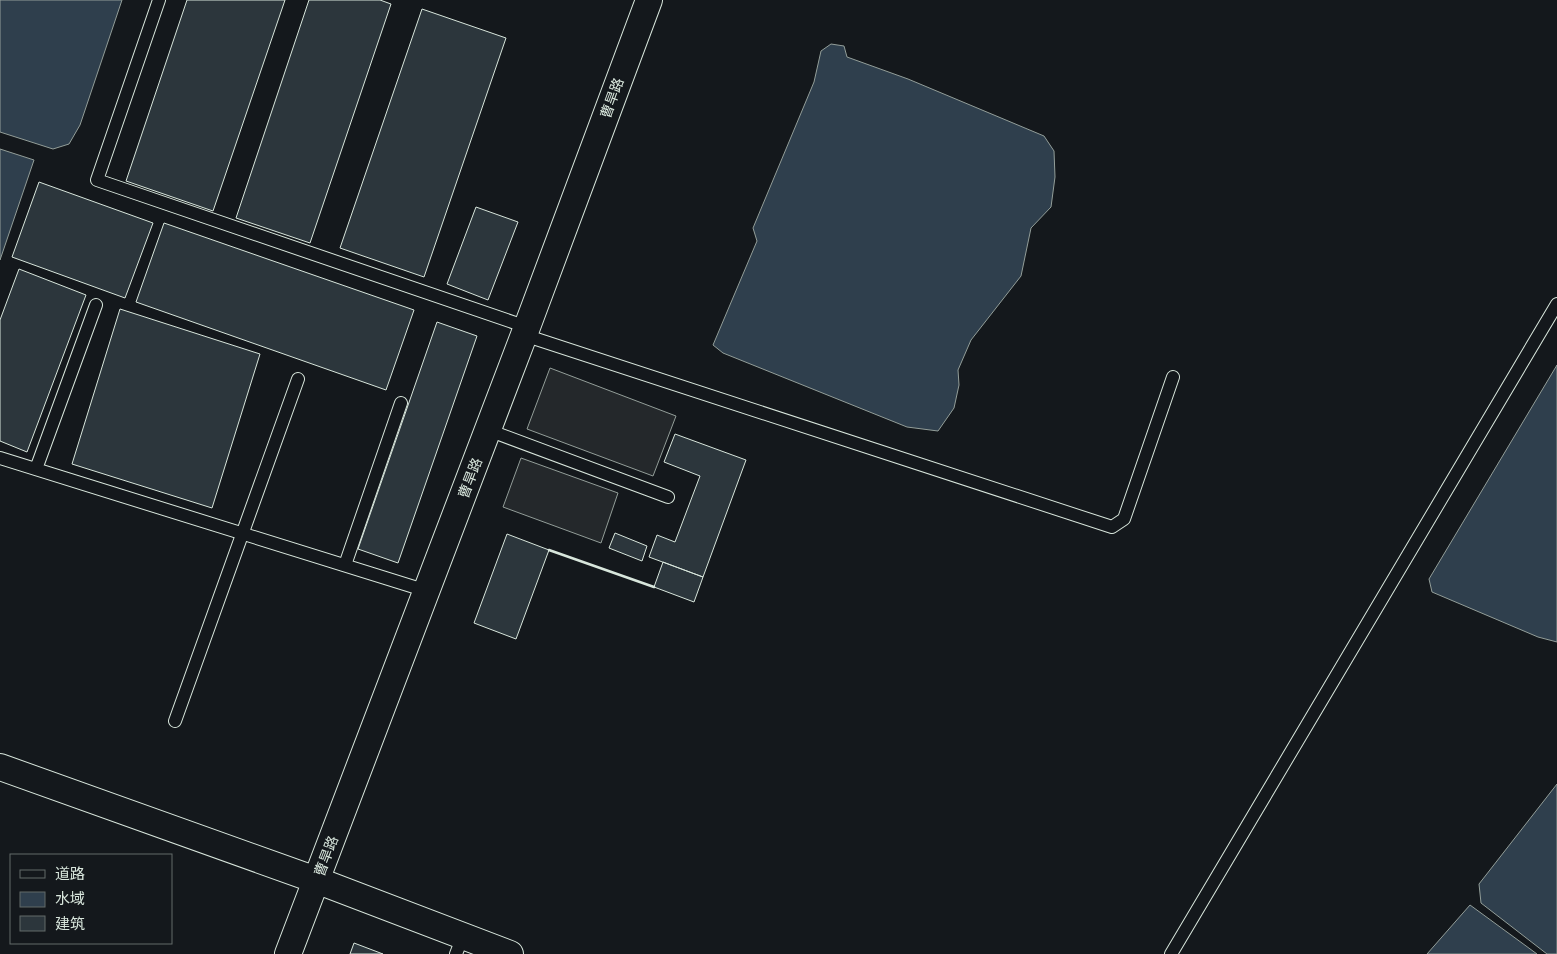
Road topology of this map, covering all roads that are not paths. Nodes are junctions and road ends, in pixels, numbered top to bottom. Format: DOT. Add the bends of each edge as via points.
graph roads {
  1 [pos="158,0"];
  2 [pos="649,0"];
  3 [pos="1557,304"];
  4 [pos="96,305"];
  5 [pos="526,331"];
  6 [pos="1173,377"];
  7 [pos="298,379"];
  8 [pos="401,404"];
  9 [pos="488,430"];
  10 [pos="0,458"];
  11 [pos="36,469"];
  12 [pos="668,497"];
  13 [pos="242,533"];
  14 [pos="344,565"];
  15 [pos="427,590"];
  16 [pos="175,721"];
  17 [pos="0,767"];
  18 [pos="316,880"];
  19 [pos="460,945"];
  20 [pos="288,954"];
  21 [pos="510,954"];
  22 [pos="1171,954"];
  1 -- 5 [label="lane" via="97,180"];
  2 -- 5 [label="street, 曹旱路"];
  3 -- 22 [label="lane"];
  4 -- 11 [label="lane"];
  5 -- 6 [label="lane" via="1112,527 1124,519"];
  5 -- 9 [label="street, 曹旱路"];
  7 -- 13 [label="lane"];
  8 -- 14 [label="lane"];
  9 -- 12 [label="lane"];
  9 -- 15 [label="street, 曹旱路"];
  10 -- 11 [label="lane"];
  11 -- 13 [label="lane"];
  13 -- 14 [label="lane"];
  13 -- 16 [label="lane"];
  14 -- 15 [label="lane"];
  15 -- 18 [label="street, 曹旱路"];
  17 -- 18 [label="street"];
  18 -- 19 [label="street"];
  18 -- 20 [label="street, 曹旱路"];
  19 -- 21 [label="street"];
}
